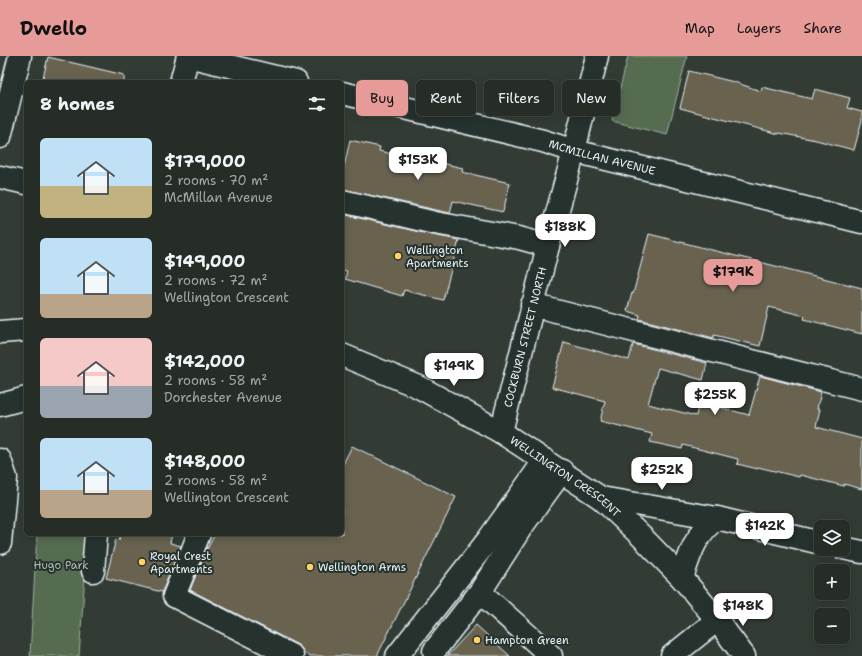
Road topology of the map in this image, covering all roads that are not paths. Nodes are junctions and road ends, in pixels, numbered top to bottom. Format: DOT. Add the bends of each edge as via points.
graph roads {
  1 [pos="20,56"];
  2 [pos="188,56"];
  3 [pos="597,56"];
  4 [pos="182,80"];
  5 [pos="288,80"];
  6 [pos="344,93"];
  7 [pos="0,138"];
  8 [pos="574,151"];
  9 [pos="0,177"];
  10 [pos="24,183"];
  11 [pos="344,201"];
  12 [pos="862,222"];
  13 [pos="548,246"];
  14 [pos="532,306"];
  15 [pos="24,330"];
  16 [pos="0,332"];
  17 [pos="344,356"];
  18 [pos="862,389"];
  19 [pos="24,399"];
  20 [pos="0,405"];
  21 [pos="501,432"];
  22 [pos="1,464"];
  23 [pos="554,466"];
  24 [pos="601,498"];
  25 [pos="717,518"];
  26 [pos="96,536"];
  27 [pos="198,536"];
  28 [pos="814,541"];
  29 [pos="0,543"];
  30 [pos="850,549"];
  31 [pos="862,552"];
  32 [pos="93,571"];
  33 [pos="682,578"];
  34 [pos="480,592"];
  35 [pos="717,620"];
  36 [pos="434,651"];
  37 [pos="292,656"];
  38 [pos="397,656"];
  39 [pos="551,656"];
  40 [pos="672,656"];
  41 [pos="744,656"];
  1 -- 7 [label="street"];
  2 -- 4 [label="street"];
  2 -- 5 [label="street"];
  3 -- 8 [label="street, COCKBURN STREET NORTH"];
  6 -- 8 [label="street, MCMILLAN AVENUE" via="543,141"];
  8 -- 12 [label="street, MCMILLAN AVENUE"];
  8 -- 13 [label="street, COCKBURN STREET NORTH"];
  9 -- 10 [label="street"];
  11 -- 13 [label="street"];
  13 -- 14 [label="street, COCKBURN STREET NORTH"];
  14 -- 18 [label="street"];
  14 -- 21 [label="street, COCKBURN STREET NORTH"];
  15 -- 16 [label="street"];
  17 -- 21 [label="street, WELLINGTON CRESCENT" via="419,387"];
  19 -- 20 [label="street"];
  21 -- 23 [label="street, WELLINGTON CRESCENT"];
  22 -- 29 [label="street" via="6,478"];
  23 -- 24 [label="street, WELLINGTON CRESCENT"];
  23 -- 34 [label="street" via="520,530"];
  23 -- 38 [label="street" via="488,540"];
  24 -- 25 [label="street"];
  24 -- 33 [label="street, WELLINGTON CRESCENT"];
  25 -- 28 [label="street"];
  25 -- 33 [label="street" via="700,534"];
  26 -- 32 [label="street"];
  27 -- 37 [label="street" via="174,596"];
  30 -- 31 [label="street"];
  33 -- 35 [label="street, WELLINGTON CRESCENT"];
  34 -- 36 [label="street"];
  34 -- 39 [label="street"];
  35 -- 40 [label="street"];
  35 -- 41 [label="street, WELLINGTON CRESCENT"];
}
